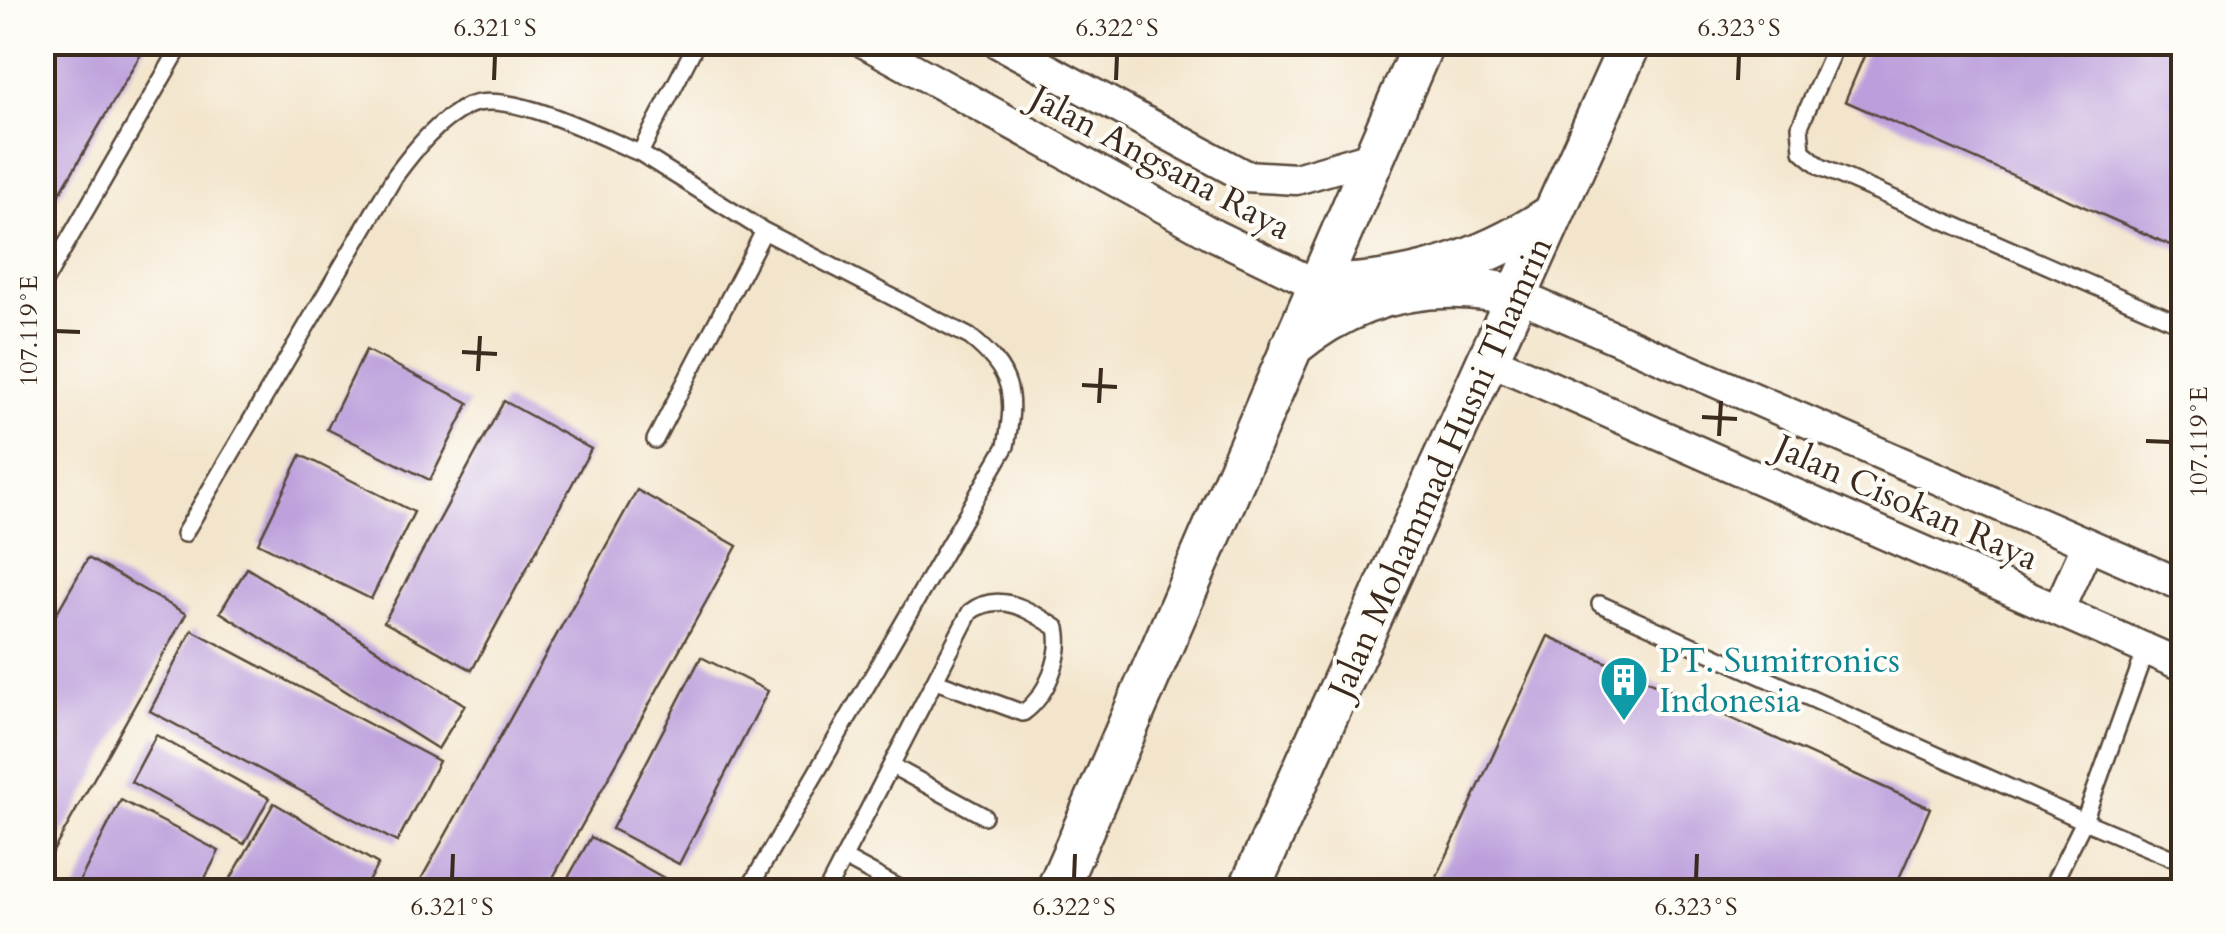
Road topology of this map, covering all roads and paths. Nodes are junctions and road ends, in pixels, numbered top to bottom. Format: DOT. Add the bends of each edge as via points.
graph roads {
  1 [pos="184,42"];
  2 [pos="697,42"];
  3 [pos="864,42"];
  4 [pos="997,42"];
  5 [pos="1424,42"];
  6 [pos="1632,42"];
  7 [pos="1837,42"];
  8 [pos="640,153"];
  9 [pos="1376,156"];
  10 [pos="1552,216"];
  11 [pos="764,231"];
  12 [pos="1317,284"];
  13 [pos="42,286"];
  14 [pos="1519,296"];
  15 [pos="2184,325"];
  16 [pos="1290,348"];
  17 [pos="1490,360"];
  18 [pos="655,440"];
  19 [pos="184,534"];
  20 [pos="2088,544"];
  21 [pos="2184,586"];
  22 [pos="1600,604"];
  23 [pos="2058,610"];
  24 [pos="2146,649"];
  25 [pos="2184,666"];
  26 [pos="936,681"];
  27 [pos="892,766"];
  28 [pos="984,816"];
  29 [pos="2084,821"];
  30 [pos="844,858"];
  31 [pos="2184,862"];
  32 [pos="748,892"];
  33 [pos="826,892"];
  34 [pos="907,892"];
  35 [pos="1056,892"];
  36 [pos="1248,892"];
  37 [pos="2049,892"];
  1 -- 13 [label="lane"];
  2 -- 8 [label="lane"];
  3 -- 12 [label="street, Jalan Angsana Raya" via="1214,235"];
  4 -- 9 [label="street, Jalan Angsana Raya" via="1245,176 1296,179"];
  5 -- 9 [label="street"];
  6 -- 10 [label="street, Jalan Mohammad Husni Thamrin"];
  7 -- 15 [label="lane" via="1800,126 1802,151 1822,167"];
  8 -- 11 [label="lane"];
  8 -- 19 [label="lane" via="510,104 471,104 424,138 395,176"];
  9 -- 12 [label="street"];
  10 -- 12 [label="street" via="1498,248 1440,269 1380,282"];
  10 -- 14 [label="street, Jalan Mohammad Husni Thamrin"];
  11 -- 18 [label="lane"];
  11 -- 32 [label="lane" via="970,337 1009,382 1014,405 1006,446"];
  12 -- 16 [label="street"];
  14 -- 16 [label="street" via="1458,286 1398,292 1330,319"];
  14 -- 17 [label="street, Jalan Mohammad Husni Thamrin"];
  14 -- 20 [label="street, Jalan Cisokan Raya"];
  16 -- 35 [label="street"];
  17 -- 23 [label="street, Jalan Cisokan Raya"];
  17 -- 36 [label="street, Jalan Mohammad Husni Thamrin"];
  20 -- 21 [label="street, Jalan Cisokan Raya"];
  20 -- 23 [label="street"];
  22 -- 29 [label="lane"];
  23 -- 24 [label="street, Jalan Cisokan Raya"];
  24 -- 25 [label="street, Jalan Cisokan Raya"];
  24 -- 29 [label="lane"];
  26 -- 26 [label="lane" via="970,612 982,602 1017,606 1056,628 1060,654 1035,705 1024,713"];
  26 -- 27 [label="lane"];
  27 -- 28 [label="lane"];
  27 -- 30 [label="lane"];
  29 -- 31 [label="lane"];
  29 -- 37 [label="lane"];
  30 -- 33 [label="lane"];
  30 -- 34 [label="lane"];
}
